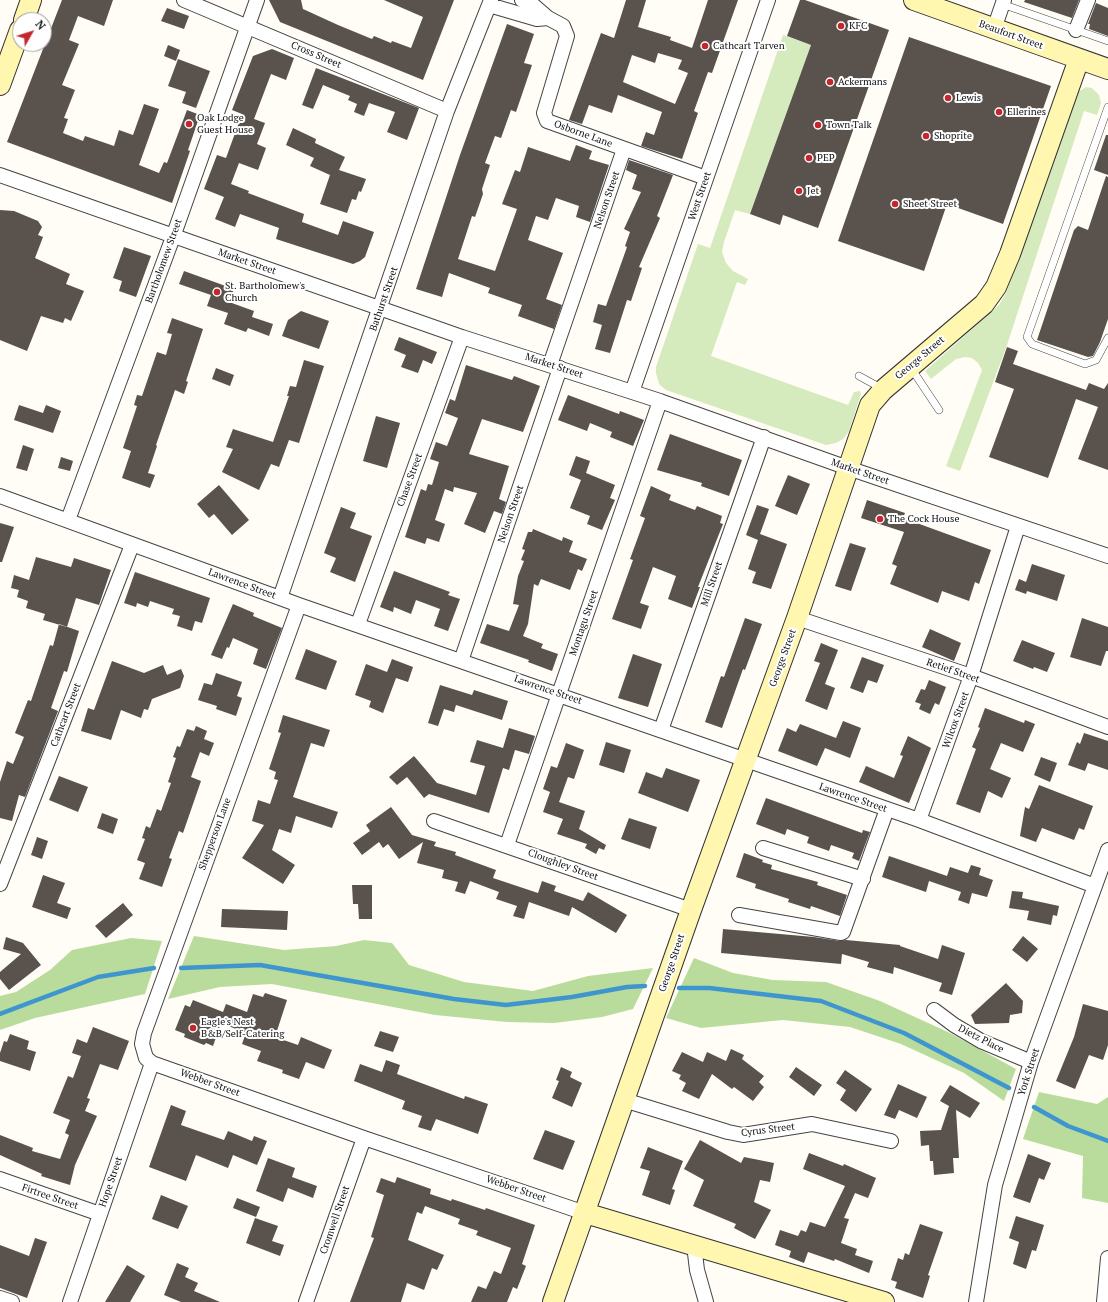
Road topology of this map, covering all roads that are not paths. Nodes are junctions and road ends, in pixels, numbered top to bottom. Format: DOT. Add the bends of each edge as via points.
graph roads {
  1 [pos="31,0"];
  2 [pos="184,0"];
  3 [pos="257,0"];
  4 [pos="522,0"];
  5 [pos="768,0"];
  6 [pos="914,0"];
  7 [pos="1088,0"];
  8 [pos="1003,2"];
  9 [pos="490,3"];
  10 [pos="27,12"];
  11 [pos="548,18"];
  12 [pos="248,26"];
  13 [pos="994,29"];
  14 [pos="1076,30"];
  15 [pos="1108,41"];
  16 [pos="12,44"];
  17 [pos="5,56"];
  18 [pos="1079,59"];
  19 [pos="1108,69"];
  20 [pos="0,85"];
  21 [pos="1108,106"];
  22 [pos="448,111"];
  23 [pos="624,149"];
  24 [pos="0,175"];
  25 [pos="706,178"];
  26 [pos="173,236"];
  27 [pos="381,308"];
  28 [pos="462,337"];
  29 [pos="1108,337"];
  30 [pos="910,366"];
  31 [pos="555,367"];
  32 [pos="859,376"];
  33 [pos="883,390"];
  34 [pos="632,392"];
  35 [pos="660,402"];
  36 [pos="939,410"];
  37 [pos="764,437"];
  38 [pos="848,468"];
  39 [pos="0,496"];
  40 [pos="68,520"];
  41 [pos="1018,526"];
  42 [pos="132,545"];
  43 [pos="1108,556"];
  44 [pos="280,598"];
  45 [pos="299,605"];
  46 [pos="797,618"];
  47 [pos="358,624"];
  48 [pos="461,661"];
  49 [pos="971,676"];
  50 [pos="560,694"];
  51 [pos="1108,727"];
  52 [pos="661,730"];
  53 [pos="746,761"];
  54 [pos="887,809"];
  55 [pos="434,820"];
  56 [pos="919,820"];
  57 [pos="507,845"];
  58 [pos="763,848"];
  59 [pos="1108,850"];
  60 [pos="863,879"];
  61 [pos="0,884"];
  62 [pos="1095,886"];
  63 [pos="691,910"];
  64 [pos="739,915"];
  65 [pos="934,1010"];
  66 [pos="1031,1062"];
  67 [pos="152,1063"];
  68 [pos="624,1100"];
  69 [pos="364,1138"];
  70 [pos="892,1141"];
  71 [pos="0,1179"];
  72 [pos="585,1213"];
  73 [pos="100,1214"];
  74 [pos="694,1245"];
  75 [pos="1108,1258"];
  76 [pos="0,1298"];
  77 [pos="12,1302"];
  78 [pos="70,1302"];
  79 [pos="306,1302"];
  80 [pos="553,1302"];
  81 [pos="706,1302"];
  82 [pos="884,1302"];
  83 [pos="976,1302"];
  84 [pos="1104,1302"];
  1 -- 10 [label="main road"];
  2 -- 12 [label="street, Cross Street"];
  3 -- 12 [label="street, Bartholomew Street"];
  4 -- 11 [label="street, Osborne Lane" via="534,5"];
  5 -- 25 [label="street, West Street"];
  6 -- 13 [label="main road, Beaufort Street"];
  7 -- 14 [label="street"];
  8 -- 13 [label="street"];
  8 -- 14 [label="lane"];
  9 -- 11 [label="street" via="537,19"];
  9 -- 22 [label="street, Bathurst Street"];
  11 -- 23 [label="street, Osborne Lane" via="562,26 568,36 544,113 547,121"];
  12 -- 22 [label="street, Cross Street"];
  12 -- 26 [label="street, Bartholomew Street"];
  13 -- 18 [label="main road, Beaufort Street"];
  14 -- 15 [label="lane"];
  16 -- 17 [label="main road"];
  17 -- 20 [label="main road"];
  18 -- 19 [label="main road, Beaufort Street"];
  18 -- 30 [label="main road, George Street" via="996,287 984,304"];
  21 -- 29 [label="lane" via="1026,337 1032,344 1085,364 1096,360"];
  22 -- 27 [label="street, Bathurst Street"];
  23 -- 25 [label="street, Osborne Lane"];
  23 -- 31 [label="street, Nelson Street"];
  24 -- 26 [label="street, Market Street"];
  25 -- 34 [label="street, West Street"];
  26 -- 27 [label="street, Market Street"];
  26 -- 40 [label="street, Bartholomew Street"];
  27 -- 28 [label="street, Market Street"];
  27 -- 44 [label="street, Bathurst Street"];
  28 -- 31 [label="street, Market Street"];
  28 -- 47 [label="street, Chase Street"];
  30 -- 33 [label="main road, George Street"];
  30 -- 36 [label="lane"];
  31 -- 34 [label="street, Market Street"];
  31 -- 48 [label="street, Nelson Street"];
  32 -- 33 [label="lane"];
  33 -- 38 [label="main road, George Street" via="870,405"];
  34 -- 35 [label="street, Market Street"];
  35 -- 37 [label="street, Market Street"];
  35 -- 50 [label="street, Montagu Street"];
  37 -- 38 [label="street, Market Street"];
  37 -- 52 [label="street, Mill Street"];
  38 -- 41 [label="street, Market Street"];
  38 -- 46 [label="main road, George Street"];
  39 -- 40 [label="street, Lawrence Street"];
  40 -- 42 [label="street, Lawrence Street"];
  41 -- 43 [label="street, Market Street"];
  41 -- 49 [label="street, Wilcox Street"];
  42 -- 44 [label="street, Lawrence Street"];
  42 -- 61 [label="street, Cathcart Street"];
  44 -- 45 [label="street, Lawrence Street"];
  45 -- 47 [label="street, Lawrence Street"];
  45 -- 67 [label="street, Shepperson Lane" via="144,1033 143,1052"];
  46 -- 49 [label="street, Retief Street"];
  46 -- 53 [label="main road, George Street"];
  47 -- 48 [label="street, Lawrence Street"];
  48 -- 50 [label="street, Lawrence Street"];
  49 -- 51 [label="street, Retief Street"];
  49 -- 56 [label="street, Wilcox Street"];
  50 -- 52 [label="street, Lawrence Street"];
  50 -- 57 [label="street, Montagu Street"];
  52 -- 53 [label="street, Lawrence Street"];
  53 -- 54 [label="street, Lawrence Street"];
  53 -- 63 [label="main road, George Street"];
  54 -- 56 [label="street, Lawrence Street"];
  54 -- 60 [label="street"];
  55 -- 57 [label="street, Cloughley Street"];
  56 -- 62 [label="street, Lawrence Street"];
  57 -- 63 [label="street, Cloughley Street"];
  58 -- 60 [label="street"];
  59 -- 62 [label="street, York Street"];
  60 -- 64 [label="street" via="845,930 841,933"];
  62 -- 66 [label="street, York Street"];
  63 -- 68 [label="main road, George Street"];
  65 -- 66 [label="street, Dietz Place" via="981,1041"];
  66 -- 83 [label="street, York Street" via="995,1186"];
  67 -- 69 [label="street, Webber Street"];
  67 -- 73 [label="street, Hope Street"];
  68 -- 70 [label="street, Cyrus Street" via="743,1135 812,1124"];
  68 -- 72 [label="main road, George Street"];
  69 -- 72 [label="street, Webber Street"];
  69 -- 79 [label="street, Cromwell Street"];
  71 -- 73 [label="street, Firtree Street"];
  72 -- 74 [label="main road, Webber Street"];
  72 -- 80 [label="main road, George Street"];
  73 -- 78 [label="street, Hope Street"];
  74 -- 81 [label="street"];
  74 -- 82 [label="main road, Webber Street"];
  75 -- 84 [label="street"];
  76 -- 77 [label="street"];
}
